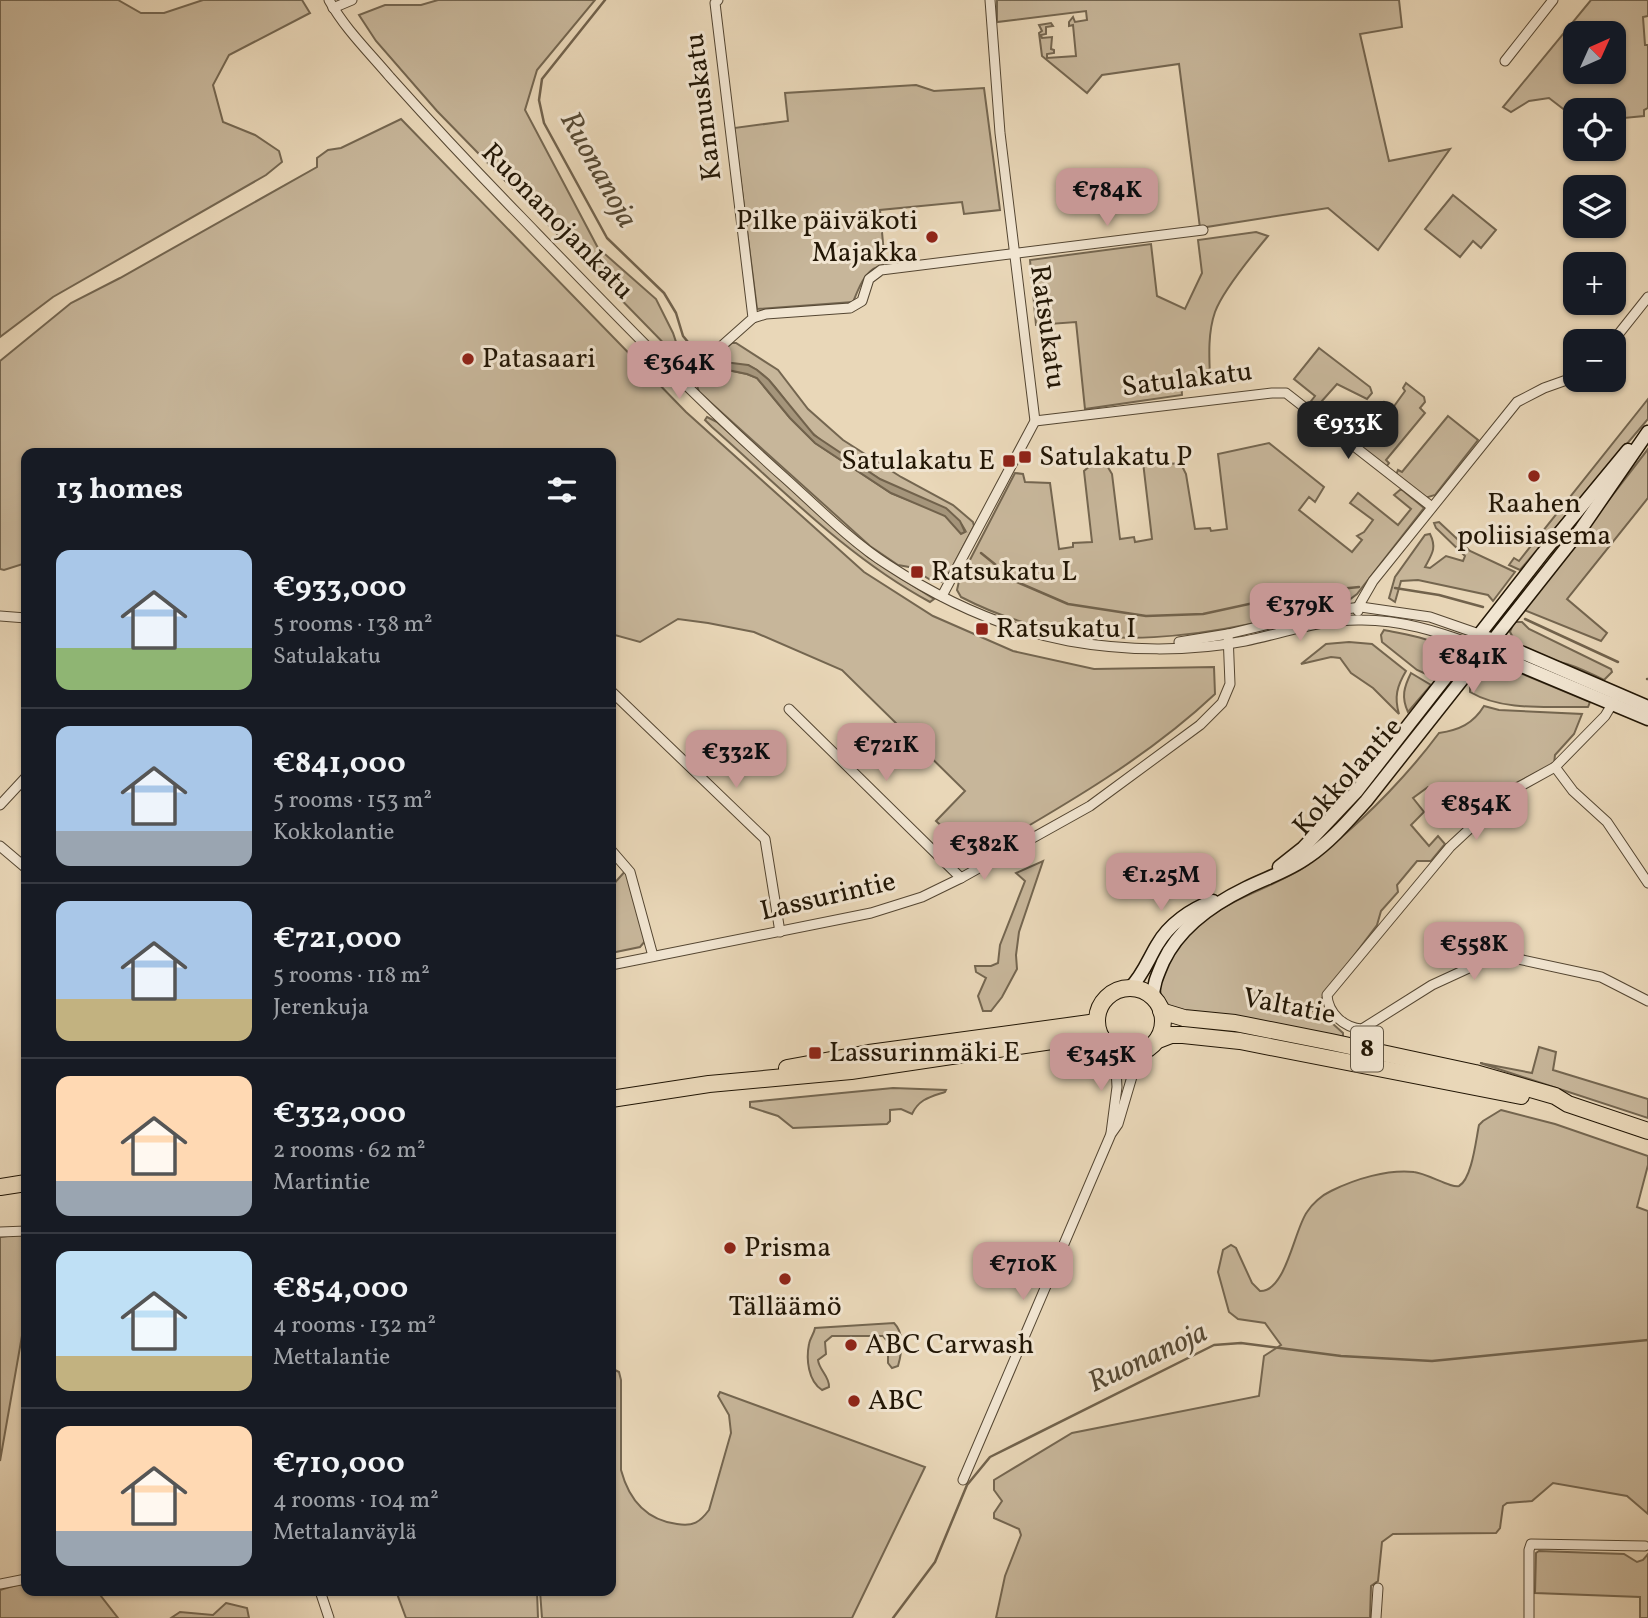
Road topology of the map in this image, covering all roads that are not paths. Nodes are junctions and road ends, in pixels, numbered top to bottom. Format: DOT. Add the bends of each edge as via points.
graph roads {
  1 [pos="352,0"];
  2 [pos="990,0"];
  3 [pos="1553,0"];
  4 [pos="716,2"];
  5 [pos="331,4"];
  6 [pos="1504,61"];
  7 [pos="1203,230"];
  8 [pos="1014,254"];
  9 [pos="1648,297"];
  10 [pos="752,318"];
  11 [pos="1623,329"];
  12 [pos="1563,381"];
  13 [pos="681,382"];
  14 [pos="1035,421"];
  15 [pos="1645,436"];
  16 [pos="1432,508"];
  17 [pos="942,596"];
  18 [pos="1363,607"];
  19 [pos="0,616"];
  20 [pos="21,618"];
  21 [pos="1362,620"];
  22 [pos="1229,639"];
  23 [pos="1476,639"];
  24 [pos="1490,646"];
  25 [pos="616,696"];
  26 [pos="1615,699"];
  27 [pos="1648,707"];
  28 [pos="789,709"];
  29 [pos="1648,719"];
  30 [pos="1555,767"];
  31 [pos="21,782"];
  32 [pos="0,805"];
  33 [pos="0,846"];
  34 [pos="616,856"];
  35 [pos="21,864"];
  36 [pos="961,878"];
  37 [pos="1648,883"];
  38 [pos="1246,888"];
  39 [pos="1234,894"];
  40 [pos="780,932"];
  41 [pos="653,956"];
  42 [pos="616,964"];
  43 [pos="1130,988"];
  44 [pos="1648,1001"];
  45 [pos="1157,1004"];
  46 [pos="1099,1029"];
  47 [pos="1158,1040"];
  48 [pos="1115,1051"];
  49 [pos="1139,1053"];
  50 [pos="616,1098"];
  51 [pos="1568,1104"];
  52 [pos="1648,1131"];
  53 [pos="1111,1134"];
  54 [pos="21,1184"];
  55 [pos="0,1187"];
  56 [pos="21,1231"];
  57 [pos="0,1232"];
  58 [pos="963,1480"];
  59 [pos="1645,1546"];
  60 [pos="21,1580"];
  61 [pos="0,1584"];
  62 [pos="1378,1588"];
  63 [pos="322,1596"];
  64 [pos="329,1618"];
  65 [pos="1376,1618"];
  66 [pos="1529,1618"];
  1 -- 5 [label="street"];
  2 -- 8 [label="street, Ratsukatu"];
  3 -- 6 [label="street"];
  4 -- 10 [label="street, Kannuskatu"];
  5 -- 13 [label="street, Ruonanojankatu" via="347,29 448,142"];
  7 -- 8 [label="street"];
  8 -- 10 [label="street" via="881,270 869,279 862,302 850,308"];
  8 -- 14 [label="street, Ratsukatu"];
  9 -- 11 [label="street"];
  10 -- 13 [label="street"];
  12 -- 16 [label="street" via="1517,402"];
  13 -- 17 [label="street, Ruonanojankatu" via="886,564"];
  14 -- 16 [label="street, Satulakatu" via="1286,393"];
  14 -- 17 [label="street, Ratsukatu"];
  15 -- 23 [label="main road, Kokkolantie" via="1597,485"];
  15 -- 24 [label="main road, Kokkolantie"];
  16 -- 18 [label="street" via="1373,581"];
  17 -- 22 [label="street, Ruonanojankatu" via="988,618 1072,641 1182,647"];
  18 -- 21 [label="street"];
  18 -- 22 [label="street" via="1315,613"];
  18 -- 23 [label="street" via="1430,617"];
  19 -- 20 [label="street"];
  21 -- 22 [label="street"];
  21 -- 23 [label="street"];
  22 -- 36 [label="street, Lassurintie" via="1227,694 1200,724 1090,806"];
  23 -- 24 [label="main road"];
  23 -- 38 [label="main road, Kokkolantie" via="1357,792 1303,848"];
  24 -- 26 [label="main road"];
  24 -- 38 [label="main road, Kokkolantie" via="1366,802 1334,835 1296,865"];
  25 -- 40 [label="street" via="765,839"];
  26 -- 27 [label="main road"];
  26 -- 29 [label="main road"];
  26 -- 30 [label="street"];
  28 -- 36 [label="street"];
  30 -- 37 [label="street" via="1607,822"];
  30 -- 44 [label="street" via="1508,793 1450,847 1327,995 1328,1004 1351,1028 1362,1029 1432,985 1482,962 1518,959 1601,977"];
  31 -- 32 [label="street"];
  33 -- 35 [label="street"];
  34 -- 41 [label="street" via="630,872"];
  36 -- 40 [label="street, Lassurintie" via="888,908"];
  38 -- 39 [label="main road, Kokkolantie"];
  39 -- 43 [label="main road, Kokkolantie" via="1206,903 1172,926"];
  39 -- 45 [label="main road, Kokkolantie" via="1173,943 1155,981"];
  40 -- 41 [label="street, Lassurintie"];
  41 -- 42 [label="street, Lassurintie"];
  43 -- 45 [label="highway, 8" via="1141,990"];
  43 -- 46 [label="highway" via="1118,990 1101,1004"];
  45 -- 47 [label="highway" via="1163,1019"];
  45 -- 51 [label="highway, Valtatie / 8" via="1184,1018 1252,1026 1422,1061 1555,1096"];
  46 -- 48 [label="highway"];
  46 -- 50 [label="highway" via="869,1053"];
  47 -- 49 [label="highway, 8"];
  47 -- 51 [label="highway, Valtatie / 8" via="1183,1035 1240,1041"];
  48 -- 49 [label="highway"];
  48 -- 53 [label="street" via="1117,1087"];
  49 -- 53 [label="street"];
  51 -- 52 [label="highway, Valtatie / 8"];
  53 -- 58 [label="street"];
  54 -- 55 [label="highway"];
  56 -- 57 [label="street"];
  59 -- 66 [label="street" via="1531,1544"];
  60 -- 61 [label="street"];
  62 -- 65 [label="street"];
  63 -- 64 [label="street"];
}
